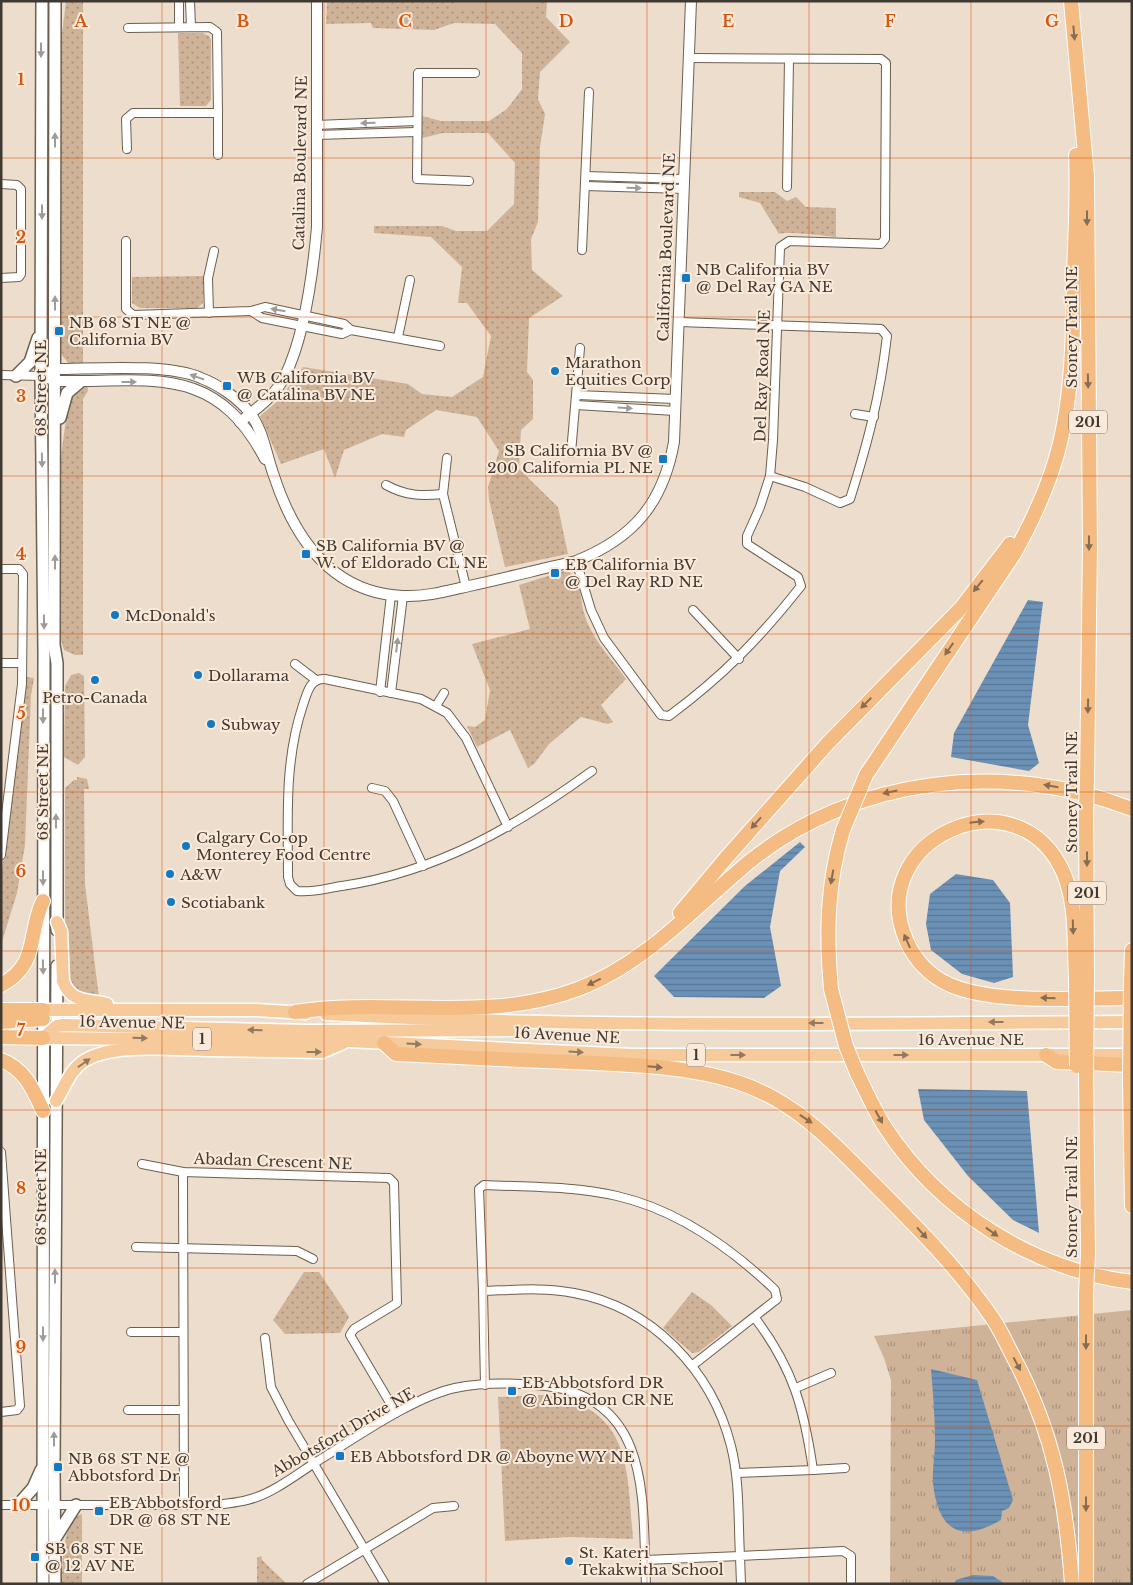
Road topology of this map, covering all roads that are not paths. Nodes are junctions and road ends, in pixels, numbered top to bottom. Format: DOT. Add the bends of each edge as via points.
graph roads {
  1 [pos="42,1"];
  2 [pos="179,1"];
  3 [pos="190,1"];
  4 [pos="317,1"];
  5 [pos="691,1"];
  6 [pos="1071,1"];
  7 [pos="56,2"];
  8 [pos="180,27"];
  9 [pos="191,27"];
  10 [pos="128,28"];
  11 [pos="689,58"];
  12 [pos="790,59"];
  13 [pos="1077,65"];
  14 [pos="475,73"];
  15 [pos="589,92"];
  16 [pos="218,113"];
  17 [pos="416,121"];
  18 [pos="316,130"];
  19 [pos="416,132"];
  20 [pos="127,149"];
  21 [pos="218,155"];
  22 [pos="586,176"];
  23 [pos="469,181"];
  24 [pos="1,184"];
  25 [pos="684,184"];
  26 [pos="585,186"];
  27 [pos="787,186"];
  28 [pos="126,241"];
  29 [pos="214,250"];
  30 [pos="582,250"];
  31 [pos="1,278"];
  32 [pos="410,280"];
  33 [pos="251,311"];
  34 [pos="209,313"];
  35 [pos="304,314"];
  36 [pos="679,322"];
  37 [pos="42,324"];
  38 [pos="778,324"];
  39 [pos="302,326"];
  40 [pos="351,330"];
  41 [pos="398,337"];
  42 [pos="440,346"];
  43 [pos="580,348"];
  44 [pos="55,369"];
  45 [pos="1,375"];
  46 [pos="16,376"];
  47 [pos="41,376"];
  48 [pos="55,381"];
  49 [pos="80,382"];
  50 [pos="577,394"];
  51 [pos="675,399"];
  52 [pos="576,405"];
  53 [pos="675,411"];
  54 [pos="250,414"];
  55 [pos="855,414"];
  56 [pos="874,417"];
  57 [pos="240,422"];
  58 [pos="55,439"];
  59 [pos="571,453"];
  60 [pos="447,458"];
  61 [pos="1051,472"];
  62 [pos="272,473"];
  63 [pos="770,476"];
  64 [pos="386,485"];
  65 [pos="443,494"];
  66 [pos="576,561"];
  67 [pos="1,569"];
  68 [pos="466,587"];
  69 [pos="391,595"];
  70 [pos="403,596"];
  71 [pos="693,610"];
  72 [pos="739,659"];
  73 [pos="1,663"];
  74 [pos="22,663"];
  75 [pos="295,664"];
  76 [pos="316,680"];
  77 [pos="380,692"];
  78 [pos="391,693"];
  79 [pos="444,693"];
  80 [pos="436,706"];
  81 [pos="592,771"];
  82 [pos="372,788"];
  83 [pos="1132,809"];
  84 [pos="508,827"];
  85 [pos="1,855"];
  86 [pos="424,866"];
  87 [pos="43,901"];
  88 [pos="57,922"];
  89 [pos="1132,950"];
  90 [pos="636,957"];
  91 [pos="1082,977"];
  92 [pos="1131,983"];
  93 [pos="1,985"];
  94 [pos="1132,998"];
  95 [pos="124,1008"];
  96 [pos="1,1010"];
  97 [pos="295,1012"];
  98 [pos="48,1013"];
  99 [pos="1,1022"];
  100 [pos="1132,1022"];
  101 [pos="584,1023"];
  102 [pos="52,1034"];
  103 [pos="1,1037"];
  104 [pos="348,1041"];
  105 [pos="384,1043"];
  106 [pos="1046,1055"];
  107 [pos="1132,1055"];
  108 [pos="1,1060"];
  109 [pos="1132,1065"];
  110 [pos="56,1101"];
  111 [pos="43,1111"];
  112 [pos="1,1152"];
  113 [pos="142,1164"];
  114 [pos="183,1172"];
  115 [pos="1132,1206"];
  116 [pos="136,1247"];
  117 [pos="183,1249"];
  118 [pos="312,1259"];
  119 [pos="1132,1282"];
  120 [pos="483,1291"];
  121 [pos="755,1318"];
  122 [pos="131,1332"];
  123 [pos="183,1332"];
  124 [pos="265,1338"];
  125 [pos="693,1365"];
  126 [pos="831,1374"];
  127 [pos="485,1385"];
  128 [pos="796,1388"];
  129 [pos="128,1410"];
  130 [pos="183,1410"];
  131 [pos="1,1412"];
  132 [pos="396,1413"];
  133 [pos="315,1463"];
  134 [pos="43,1464"];
  135 [pos="845,1468"];
  136 [pos="813,1470"];
  137 [pos="736,1473"];
  138 [pos="1,1505"];
  139 [pos="18,1505"];
  140 [pos="49,1505"];
  141 [pos="76,1505"];
  142 [pos="184,1505"];
  143 [pos="454,1506"];
  144 [pos="56,1539"];
  145 [pos="365,1549"];
  146 [pos="740,1556"];
  147 [pos="645,1560"];
  148 [pos="43,1584"];
  149 [pos="56,1584"];
  150 [pos="307,1584"];
  151 [pos="386,1584"];
  152 [pos="646,1584"];
  153 [pos="740,1584"];
  154 [pos="851,1584"];
  155 [pos="1072,1584"];
  156 [pos="1086,1584"];
  1 -- 37 [label="main road, 68 Street NE, one-way"];
  2 -- 8 [label="street"];
  3 -- 9 [label="street"];
  4 -- 18 [label="street, Catalina Boulevard NE"];
  5 -- 11 [label="street, California Boulevard NE"];
  6 -- 13 [label="highway, Stoney Trail NE / 201, one-way"];
  44 -- 7 [label="main road, 68 Street NE, one-way"];
  8 -- 9 [label="street"];
  8 -- 10 [label="street"];
  9 -- 16 [label="street" via="210,27 217,32"];
  11 -- 12 [label="street, Del Ray Road NE"];
  11 -- 25 [label="street, California Boulevard NE"];
  12 -- 27 [label="street"];
  12 -- 38 [label="street, Del Ray Road NE" via="881,59 886,63 885,239 881,244 788,241 780,246"];
  13 -- 61 [label="highway" via="1073,82 1077,174 1072,352 1066,413"];
  13 -- 91 [label="highway, Stoney Trail NE / 201, one-way, bridge" via="1087,176 1090,536"];
  14 -- 17 [label="street" via="418,73"];
  15 -- 22 [label="street"];
  16 -- 20 [label="street" via="133,113 126,119"];
  16 -- 21 [label="street"];
  17 -- 18 [label="street, one-way"];
  17 -- 19 [label="street"];
  18 -- 19 [label="street"];
  18 -- 35 [label="street, Catalina Boulevard NE" via="317,226"];
  19 -- 23 [label="street" via="417,179"];
  22 -- 25 [label="street"];
  22 -- 26 [label="street"];
  24 -- 31 [label="street" via="20,186 21,274 19,278"];
  26 -- 25 [label="street, one-way"];
  25 -- 36 [label="street, California Boulevard NE"];
  26 -- 30 [label="street"];
  28 -- 34 [label="street" via="126,309 133,315"];
  29 -- 34 [label="street" via="208,278"];
  32 -- 41 [label="street"];
  33 -- 34 [label="street"];
  35 -- 33 [label="street, one-way" via="265,307"];
  33 -- 39 [label="street" via="262,318"];
  35 -- 39 [label="street, Catalina Boulevard NE"];
  35 -- 40 [label="street" via="344,324"];
  36 -- 38 [label="street"];
  36 -- 51 [label="street, California Boulevard NE"];
  37 -- 46 [label="main road" via="30,362"];
  37 -- 47 [label="main road, 68 Street NE"];
  38 -- 56 [label="street" via="881,329 887,336"];
  38 -- 63 [label="street, Del Ray Road NE"];
  39 -- 40 [label="street" via="342,334"];
  39 -- 54 [label="street, Catalina Boulevard NE" via="285,376 275,391"];
  40 -- 41 [label="street"];
  41 -- 42 [label="street"];
  43 -- 50 [label="street"];
  44 -- 47 [label="street, California Boulevard NE"];
  44 -- 48 [label="main road, 68 Street NE"];
  54 -- 44 [label="street, California Boulevard NE, one-way" via="241,403 215,385 180,372"];
  45 -- 46 [label="street"];
  46 -- 47 [label="street"];
  47 -- 48 [label="street, California Boulevard NE"];
  47 -- 87 [label="main road, 68 Street NE, one-way"];
  48 -- 49 [label="street, California Boulevard NE"];
  48 -- 58 [label="main road, 68 Street NE"];
  49 -- 57 [label="street, California Boulevard NE, one-way" via="178,384 212,396"];
  49 -- 58 [label="main road" via="67,393"];
  50 -- 51 [label="street"];
  50 -- 52 [label="street"];
  51 -- 53 [label="street, California Boulevard NE"];
  52 -- 53 [label="street, one-way"];
  52 -- 59 [label="street"];
  53 -- 66 [label="street, California Boulevard NE" via="669,468 654,502 641,520 622,537 598,553"];
  54 -- 57 [label="street, Catalina Boulevard NE"];
  54 -- 62 [label="street, California Boulevard NE" via="264,439"];
  55 -- 56 [label="street"];
  56 -- 63 [label="street" via="850,499 840,503"];
  57 -- 62 [label="street, California Boulevard NE"];
  88 -- 58 [label="main road, 68 Street NE, one-way"];
  60 -- 65 [label="street"];
  61 -- 90 [label="highway, one-way" via="1005,552 961,608 828,743 667,928"];
  61 -- 119 [label="highway, one-way, bridge" via="1034,516 1014,554 866,775 842,830 827,917 831,989 846,1046 885,1128 939,1190 1006,1242 1064,1267"];
  62 -- 69 [label="street, California Boulevard NE" via="296,530 312,553 347,579 369,590"];
  63 -- 72 [label="street, Del Ray Road NE" via="747,536 747,544 798,577 801,586"];
  64 -- 65 [label="street" via="402,494"];
  65 -- 68 [label="street"];
  66 -- 68 [label="street, California Boulevard NE"];
  66 -- 72 [label="street, Del Ray Road NE" via="591,610 604,638 661,715 669,716"];
  67 -- 74 [label="street" via="19,569 23,574"];
  68 -- 70 [label="street, California Boulevard NE" via="436,595"];
  69 -- 70 [label="street, California Boulevard NE"];
  69 -- 77 [label="street"];
  78 -- 70 [label="street, one-way"];
  71 -- 72 [label="street"];
  73 -- 74 [label="street"];
  74 -- 85 [label="street"];
  75 -- 76 [label="street"];
  76 -- 77 [label="street" via="326,679"];
  76 -- 86 [label="street" via="307,694 288,771 290,884 297,891 325,888 385,878"];
  77 -- 78 [label="street"];
  78 -- 80 [label="street" via="421,699"];
  79 -- 80 [label="street"];
  80 -- 84 [label="street" via="447,713 466,738"];
  81 -- 84 [label="street" via="542,808"];
  82 -- 86 [label="street" via="385,791 393,801"];
  83 -- 90 [label="highway, one-way" via="1081,792 1021,782 980,780 882,794 819,818 771,845"];
  84 -- 86 [label="street" via="471,848"];
  87 -- 93 [label="highway" via="29,958 10,980"];
  87 -- 98 [label="main road, 68 Street NE, one-way"];
  88 -- 95 [label="highway" via="61,931 63,981 71,995"];
  88 -- 98 [label="main road, 68 Street NE"];
  89 -- 92 [label="highway"];
  90 -- 97 [label="highway, one-way" via="581,988 546,1000 512,1006 327,1007"];
  94 -- 91 [label="highway, one-way" via="998,997 962,990 937,978 911,951 900,922 900,889 904,876 921,850 949,829 980,821 1010,824 1035,838 1053,855 1068,886"];
  91 -- 156 [label="highway, Stoney Trail NE / 201, one-way, bridge" via="1084,1251 1081,1260 1087,1277"];
  92 -- 115 [label="highway, bridge"];
  95 -- 97 [label="highway, 16 Avenue NE / 1"];
  95 -- 98 [label="highway, 16 Avenue NE / 1"];
  96 -- 98 [label="highway, 16 Avenue NE / 1"];
  97 -- 101 [label="highway, 16 Avenue NE / 1"];
  98 -- 99 [label="highway"];
  98 -- 102 [label="main road, 68 Street NE"];
  98 -- 102 [label="main road, 68 Street NE"];
  100 -- 101 [label="highway, 16 Avenue NE / 1, one-way"];
  101 -- 102 [label="highway, one-way" via="532,1030"];
  102 -- 103 [label="highway, 16 Avenue NE / 1"];
  102 -- 104 [label="highway, 16 Avenue NE / 1, one-way"];
  102 -- 110 [label="main road, 68 Street NE"];
  102 -- 111 [label="main road, 68 Street NE"];
  104 -- 105 [label="highway, 16 Avenue NE / 1"];
  110 -- 104 [label="highway, one-way" via="79,1065 89,1058 110,1052 322,1052"];
  105 -- 106 [label="highway, 16 Avenue NE / 1, one-way" via="632,1055"];
  105 -- 155 [label="highway, one-way" via="396,1054 689,1070 738,1083 776,1100 818,1128 918,1229 994,1321 1023,1374 1046,1430 1064,1506"];
  106 -- 107 [label="highway, 16 Avenue NE / 1"];
  106 -- 109 [label="highway" via="1056,1062"];
  108 -- 111 [label="highway" via="27,1079"];
  140 -- 110 [label="main road, 68 Street NE, one-way"];
  111 -- 134 [label="main road, 68 Street NE, one-way"];
  112 -- 131 [label="street" via="20,1406 17,1410"];
  113 -- 114 [label="street"];
  114 -- 117 [label="street, Abadan Crescent NE"];
  114 -- 132 [label="street, Abadan Crescent NE" via="389,1178 394,1183 397,1303 354,1329 350,1335"];
  116 -- 117 [label="street"];
  117 -- 118 [label="street" via="297,1252"];
  117 -- 123 [label="street, Abadan Crescent NE"];
  120 -- 121 [label="street" via="479,1190 484,1185 582,1190 617,1196 655,1208 725,1247 775,1290 777,1298"];
  120 -- 125 [label="street" via="544,1289 609,1302 659,1333"];
  120 -- 127 [label="street"];
  121 -- 125 [label="street"];
  121 -- 128 [label="street" via="773,1342"];
  122 -- 123 [label="street"];
  123 -- 130 [label="street, Abadan Crescent NE"];
  124 -- 133 [label="street" via="271,1387"];
  125 -- 137 [label="street" via="721,1414 732,1447"];
  126 -- 128 [label="street"];
  127 -- 132 [label="street, Abbotsford Drive NE" via="455,1388"];
  127 -- 147 [label="street, Abbotsford Drive NE" via="532,1384 569,1389 600,1405 624,1431 640,1474"];
  128 -- 136 [label="street" via="807,1427"];
  129 -- 130 [label="street"];
  130 -- 142 [label="street, Abadan Crescent NE"];
  132 -- 133 [label="street, Abbotsford Drive NE"];
  133 -- 142 [label="street, Abbotsford Drive NE" via="288,1481 248,1500 217,1505"];
  133 -- 145 [label="street"];
  134 -- 139 [label="main road" via="33,1488"];
  134 -- 140 [label="main road, 68 Street NE"];
  135 -- 136 [label="street"];
  136 -- 137 [label="street"];
  137 -- 146 [label="street"];
  138 -- 139 [label="street, Abbotsford Drive NE"];
  139 -- 140 [label="street, Abbotsford Drive NE"];
  140 -- 141 [label="street, Abbotsford Drive NE"];
  140 -- 144 [label="main road, 68 Street NE"];
  140 -- 148 [label="main road, 68 Street NE"];
  141 -- 142 [label="street, Abbotsford Drive NE"];
  141 -- 144 [label="main road"];
  143 -- 145 [label="street" via="433,1508"];
  144 -- 149 [label="main road, 68 Street NE"];
  145 -- 150 [label="street"];
  145 -- 151 [label="street"];
  146 -- 147 [label="street"];
  146 -- 153 [label="street"];
  146 -- 154 [label="street" via="843,1551 851,1556"];
  147 -- 152 [label="street, Abbotsford Drive NE"];
}
